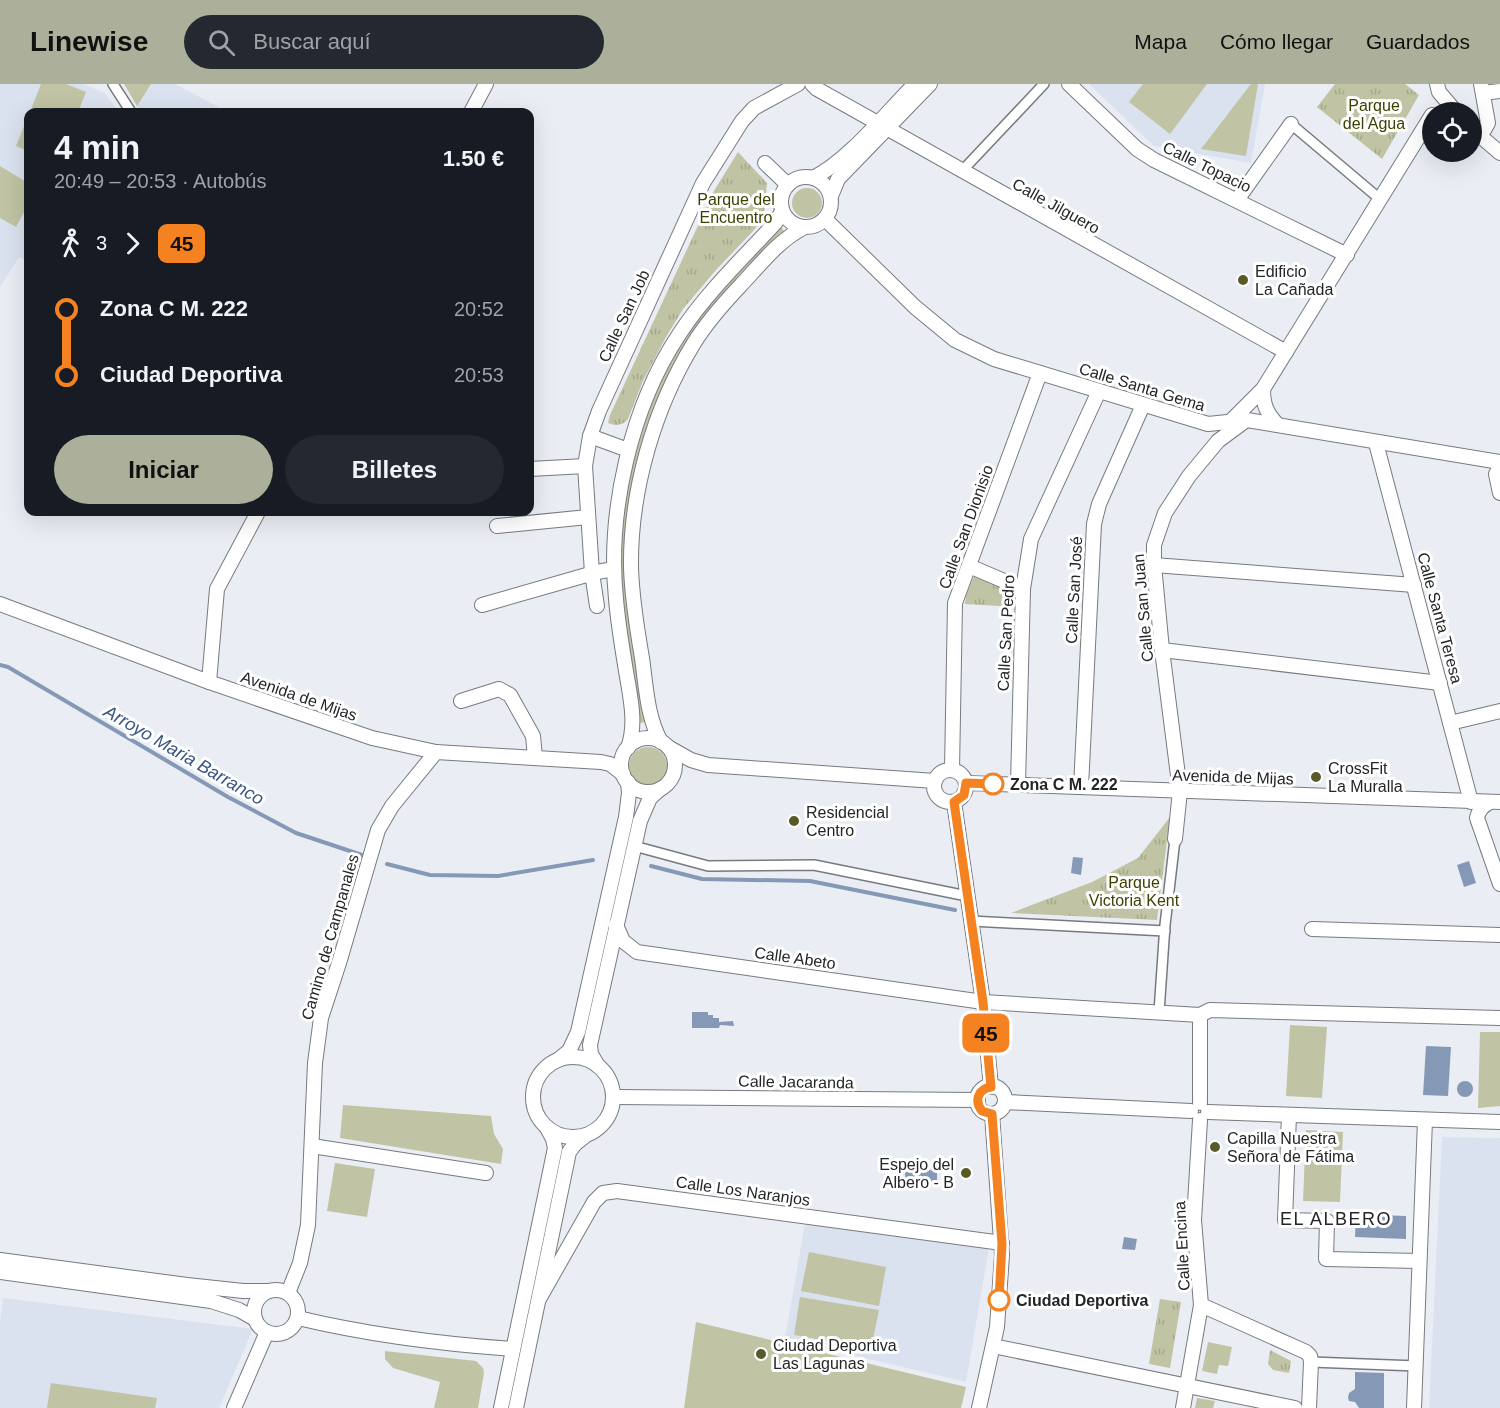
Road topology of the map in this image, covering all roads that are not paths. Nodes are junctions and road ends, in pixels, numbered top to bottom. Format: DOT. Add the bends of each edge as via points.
graph roads {
  1 [pos="113,84"];
  2 [pos="486,84"];
  3 [pos="798,84"];
  4 [pos="812,84"];
  5 [pos="915,84"];
  6 [pos="930,84"];
  7 [pos="1044,84"];
  8 [pos="1069,84"];
  9 [pos="1438,88"];
  10 [pos="1482,89"];
  11 [pos="1500,91"];
  12 [pos="1448,102"];
  13 [pos="128,108"];
  14 [pos="473,108"];
  15 [pos="1291,124"];
  16 [pos="881,126"];
  17 [pos="1482,130"];
  18 [pos="1422,133"];
  19 [pos="1482,137"];
  20 [pos="1500,153"];
  21 [pos="765,163"];
  22 [pos="961,172"];
  23 [pos="813,178"];
  24 [pos="788,185"];
  25 [pos="831,196"];
  26 [pos="1237,200"];
  27 [pos="1381,200"];
  28 [pos="782,211"];
  29 [pos="825,219"];
  30 [pos="803,228"];
  31 [pos="1347,255"];
  32 [pos="1286,352"];
  33 [pos="1040,373"];
  34 [pos="1263,390"];
  35 [pos="1099,391"];
  36 [pos="1143,405"];
  37 [pos="1246,420"];
  38 [pos="1230,422"];
  39 [pos="1278,424"];
  40 [pos="1213,425"];
  41 [pos="590,436"];
  42 [pos="1218,441"];
  43 [pos="1376,443"];
  44 [pos="628,450"];
  45 [pos="1500,462"];
  46 [pos="585,466"];
  47 [pos="1500,467"];
  48 [pos="534,469"];
  49 [pos="1500,493"];
  50 [pos="256,516"];
  51 [pos="588,517"];
  52 [pos="497,526"];
  53 [pos="1154,565"];
  54 [pos="969,566"];
  55 [pos="614,569"];
  56 [pos="592,573"];
  57 [pos="1414,585"];
  58 [pos="1023,589"];
  59 [pos="0,604"];
  60 [pos="482,605"];
  61 [pos="597,606"];
  62 [pos="1162,650"];
  63 [pos="209,682"];
  64 [pos="1440,683"];
  65 [pos="461,701"];
  66 [pos="1500,711"];
  67 [pos="1450,723"];
  68 [pos="665,744"];
  69 [pos="628,749"];
  70 [pos="436,752"];
  71 [pos="535,758"];
  72 [pos="601,762"];
  73 [pos="708,765"];
  74 [pos="952,770"];
  75 [pos="625,778"];
  76 [pos="935,781"];
  77 [pos="966,783"];
  78 [pos="1018,784"];
  79 [pos="664,787"];
  80 [pos="1081,787"];
  81 [pos="1180,791"];
  82 [pos="954,802"];
  83 [pos="1471,802"];
  84 [pos="1495,802"];
  85 [pos="1175,839"];
  86 [pos="634,846"];
  87 [pos="1500,884"];
  88 [pos="967,896"];
  89 [pos="971,921"];
  90 [pos="616,925"];
  91 [pos="1312,929"];
  92 [pos="1165,931"];
  93 [pos="1500,935"];
  94 [pos="983,1002"];
  95 [pos="1159,1012"];
  96 [pos="1200,1015"];
  97 [pos="1500,1018"];
  98 [pos="558,1060"];
  99 [pos="598,1066"];
  100 [pos="991,1087"];
  101 [pos="614,1097"];
  102 [pos="978,1101"];
  103 [pos="1005,1102"];
  104 [pos="1200,1111"];
  105 [pos="992,1114"];
  106 [pos="1289,1115"];
  107 [pos="1425,1120"];
  108 [pos="1500,1122"];
  109 [pos="547,1128"];
  110 [pos="585,1136"];
  111 [pos="312,1146"];
  112 [pos="486,1173"];
  113 [pos="1002,1244"];
  114 [pos="0,1260"];
  115 [pos="1419,1261"];
  116 [pos="0,1272"];
  117 [pos="268,1291"];
  118 [pos="288,1293"];
  119 [pos="539,1299"];
  120 [pos="1201,1305"];
  121 [pos="298,1318"];
  122 [pos="255,1319"];
  123 [pos="267,1332"];
  124 [pos="993,1346"];
  125 [pos="513,1348"];
  126 [pos="1311,1362"];
  127 [pos="1417,1366"];
  128 [pos="1187,1384"];
  129 [pos="234,1408"];
  130 [pos="501,1408"];
  131 [pos="516,1408"];
  132 [pos="979,1408"];
  133 [pos="1183,1408"];
  134 [pos="1295,1408"];
  135 [pos="1309,1408"];
  136 [pos="1414,1408"];
  1 -- 13 [label="street"];
  2 -- 14 [label="street"];
  3 -- 41 [label="street, Calle San Job" via="754,108 703,183"];
  4 -- 16 [label="street, Calle Jilguero"];
  5 -- 16 [label="street"];
  6 -- 16 [label="street"];
  7 -- 22 [label="street"];
  8 -- 26 [label="street, Calle Topacio" via="1137,149"];
  9 -- 12 [label="street"];
  10 -- 11 [label="street"];
  10 -- 17 [label="street" via="1488,123"];
  15 -- 26 [label="street"];
  15 -- 27 [label="street"];
  16 -- 22 [label="street, Calle Jilguero"];
  16 -- 23 [label="street" via="829,170"];
  16 -- 25 [label="street" via="838,179"];
  18 -- 27 [label="street"];
  19 -- 20 [label="street"];
  21 -- 24 [label="street"];
  22 -- 32 [label="street, Calle Jilguero"];
  23 -- 24 [label="street" via="801,178"];
  23 -- 25 [label="street" via="822,182"];
  24 -- 28 [label="street" via="782,197"];
  25 -- 29 [label="street" via="831,208"];
  26 -- 31 [label="street, Calle Topacio"];
  27 -- 31 [label="street"];
  28 -- 30 [label="street" via="790,222"];
  28 -- 44 [label="street" via="680,333 652,384"];
  29 -- 30 [label="street"];
  29 -- 33 [label="street, Calle Santa Gema" via="915,307 955,340 994,359"];
  30 -- 68 [label="street" via="772,252 695,342 668,392 646,455 635,513 632,568 648,698 655,730"];
  31 -- 32 [label="street"];
  32 -- 34 [label="street"];
  33 -- 35 [label="street, Calle Santa Gema"];
  33 -- 54 [label="street, Calle San Dionisio"];
  34 -- 38 [label="street"];
  34 -- 39 [label="street" via="1265,407"];
  35 -- 36 [label="street, Calle Santa Gema"];
  35 -- 58 [label="street, Calle San Pedro" via="1031,539"];
  36 -- 40 [label="street, Calle Santa Gema"];
  36 -- 80 [label="street, Calle San José" via="1094,524"];
  37 -- 38 [label="street, Calle Santa Gema"];
  37 -- 39 [label="street, Calle Santa Gema"];
  37 -- 42 [label="street, Calle San Juan"];
  38 -- 40 [label="street, Calle Santa Gema"];
  39 -- 43 [label="street, Calle Santa Gema"];
  40 -- 42 [label="street"];
  41 -- 44 [label="street"];
  41 -- 46 [label="street, Calle San Job"];
  42 -- 53 [label="street, Calle San Juan" via="1165,513 1154,545"];
  43 -- 45 [label="street, Calle Santa Gema"];
  43 -- 57 [label="street, Calle Santa Teresa"];
  44 -- 55 [label="street" via="617,510"];
  46 -- 48 [label="street"];
  46 -- 51 [label="street, Calle San Job"];
  47 -- 49 [label="street" via="1496,474"];
  50 -- 63 [label="street" via="217,589"];
  51 -- 52 [label="street"];
  51 -- 56 [label="street, Calle San Job"];
  53 -- 57 [label="street"];
  53 -- 62 [label="street, Calle San Juan"];
  54 -- 58 [label="street"];
  54 -- 74 [label="street, Calle San Dionisio" via="955,603"];
  55 -- 56 [label="street"];
  55 -- 69 [label="street" via="633,726"];
  56 -- 60 [label="street"];
  56 -- 61 [label="street, Calle San Job"];
  57 -- 64 [label="street, Calle Santa Teresa"];
  58 -- 78 [label="street, Calle San Pedro"];
  59 -- 63 [label="street, Avenida de Mijas"];
  62 -- 64 [label="street"];
  62 -- 81 [label="street, Calle San Juan"];
  63 -- 70 [label="street, Avenida de Mijas" via="372,738"];
  64 -- 67 [label="street, Calle Santa Teresa"];
  65 -- 71 [label="street" via="499,689 510,695 533,736"];
  66 -- 67 [label="street"];
  67 -- 83 [label="street, Calle Santa Teresa"];
  68 -- 69 [label="street" via="644,739"];
  68 -- 73 [label="street"];
  68 -- 79 [label="street" via="675,761 672,777"];
  69 -- 72 [label="street, Avenida de Mijas"];
  69 -- 75 [label="street" via="622,760"];
  70 -- 71 [label="street, Avenida de Mijas"];
  70 -- 111 [label="street, Camino de Campanales" via="392,806 378,830 321,1018"];
  71 -- 72 [label="street, Avenida de Mijas"];
  72 -- 75 [label="street, Avenida de Mijas" via="610,764"];
  73 -- 76 [label="street"];
  73 -- 79 [label="street" via="691,768"];
  74 -- 76 [label="street" via="943,771"];
  74 -- 77 [label="street" via="963,776"];
  75 -- 79 [label="street" via="643,792"];
  75 -- 98 [label="street" via="629,793 626,816 578,1032 569,1051"];
  76 -- 82 [label="street" via="939,798"];
  77 -- 78 [label="street, Avenida de Mijas"];
  77 -- 82 [label="street" via="964,795"];
  78 -- 80 [label="street, Avenida de Mijas"];
  79 -- 86 [label="street" via="644,809"];
  80 -- 81 [label="street, Avenida de Mijas"];
  81 -- 83 [label="street, Avenida de Mijas"];
  81 -- 85 [label="street"];
  82 -- 88 [label="street"];
  83 -- 84 [label="street, Avenida de Mijas"];
  84 -- 87 [label="street" via="1483,806 1477,818"];
  85 -- 92 [label="street"];
  86 -- 88 [label="street" via="708,866 814,865"];
  86 -- 90 [label="street"];
  88 -- 89 [label="street"];
  89 -- 92 [label="street"];
  89 -- 94 [label="street"];
  90 -- 94 [label="street, Calle Abeto" via="623,941 637,952"];
  90 -- 99 [label="street" via="591,1046"];
  91 -- 93 [label="street"];
  92 -- 95 [label="street"];
  94 -- 95 [label="street, Calle Abeto"];
  94 -- 100 [label="street"];
  95 -- 96 [label="street, Calle Abeto"];
  96 -- 97 [label="street, Calle Abeto" via="1210,1010"];
  96 -- 104 [label="street, Calle Encina"];
  98 -- 99 [label="street" via="579,1057"];
  98 -- 109 [label="street" via="537,1078 533,1091 533,1105"];
  99 -- 101 [label="street" via="607,1075"];
  100 -- 102 [label="street" via="983,1090"];
  100 -- 103 [label="street" via="1003,1093"];
  101 -- 102 [label="street, Calle Jacaranda"];
  101 -- 110 [label="street" via="604,1122"];
  102 -- 105 [label="street" via="982,1111"];
  103 -- 104 [label="street"];
  103 -- 105 [label="street" via="1002,1109"];
  104 -- 106 [label="street"];
  104 -- 120 [label="street, Calle Encina" via="1194,1220"];
  105 -- 113 [label="street"];
  106 -- 107 [label="street"];
  106 -- 115 [label="street" via="1285,1220 1327,1221 1326,1259"];
  107 -- 108 [label="street"];
  107 -- 115 [label="street"];
  109 -- 110 [label="street" via="557,1135"];
  109 -- 125 [label="street" via="555,1148"];
  110 -- 119 [label="street" via="569,1152"];
  111 -- 112 [label="street"];
  111 -- 118 [label="street, Camino de Campanales" via="308,1225 300,1263"];
  113 -- 119 [label="street, Calle Los Naranjos" via="617,1191 603,1193 594,1202"];
  113 -- 124 [label="street"];
  114 -- 117 [label="street" via="187,1285"];
  115 -- 127 [label="street"];
  116 -- 122 [label="street" via="211,1301"];
  117 -- 118 [label="street"];
  117 -- 122 [label="street" via="254,1306"];
  118 -- 121 [label="street" via="297,1304"];
  119 -- 131 [label="street"];
  120 -- 126 [label="street, Calle Encina" via="1306,1352"];
  120 -- 128 [label="street"];
  121 -- 123 [label="street" via="282,1334"];
  121 -- 125 [label="street" via="399,1337"];
  122 -- 123 [label="street"];
  123 -- 129 [label="street"];
  124 -- 128 [label="street"];
  124 -- 132 [label="street"];
  125 -- 130 [label="street"];
  126 -- 127 [label="street"];
  126 -- 135 [label="street"];
  127 -- 136 [label="street"];
  128 -- 133 [label="street"];
  128 -- 134 [label="street"];
}
